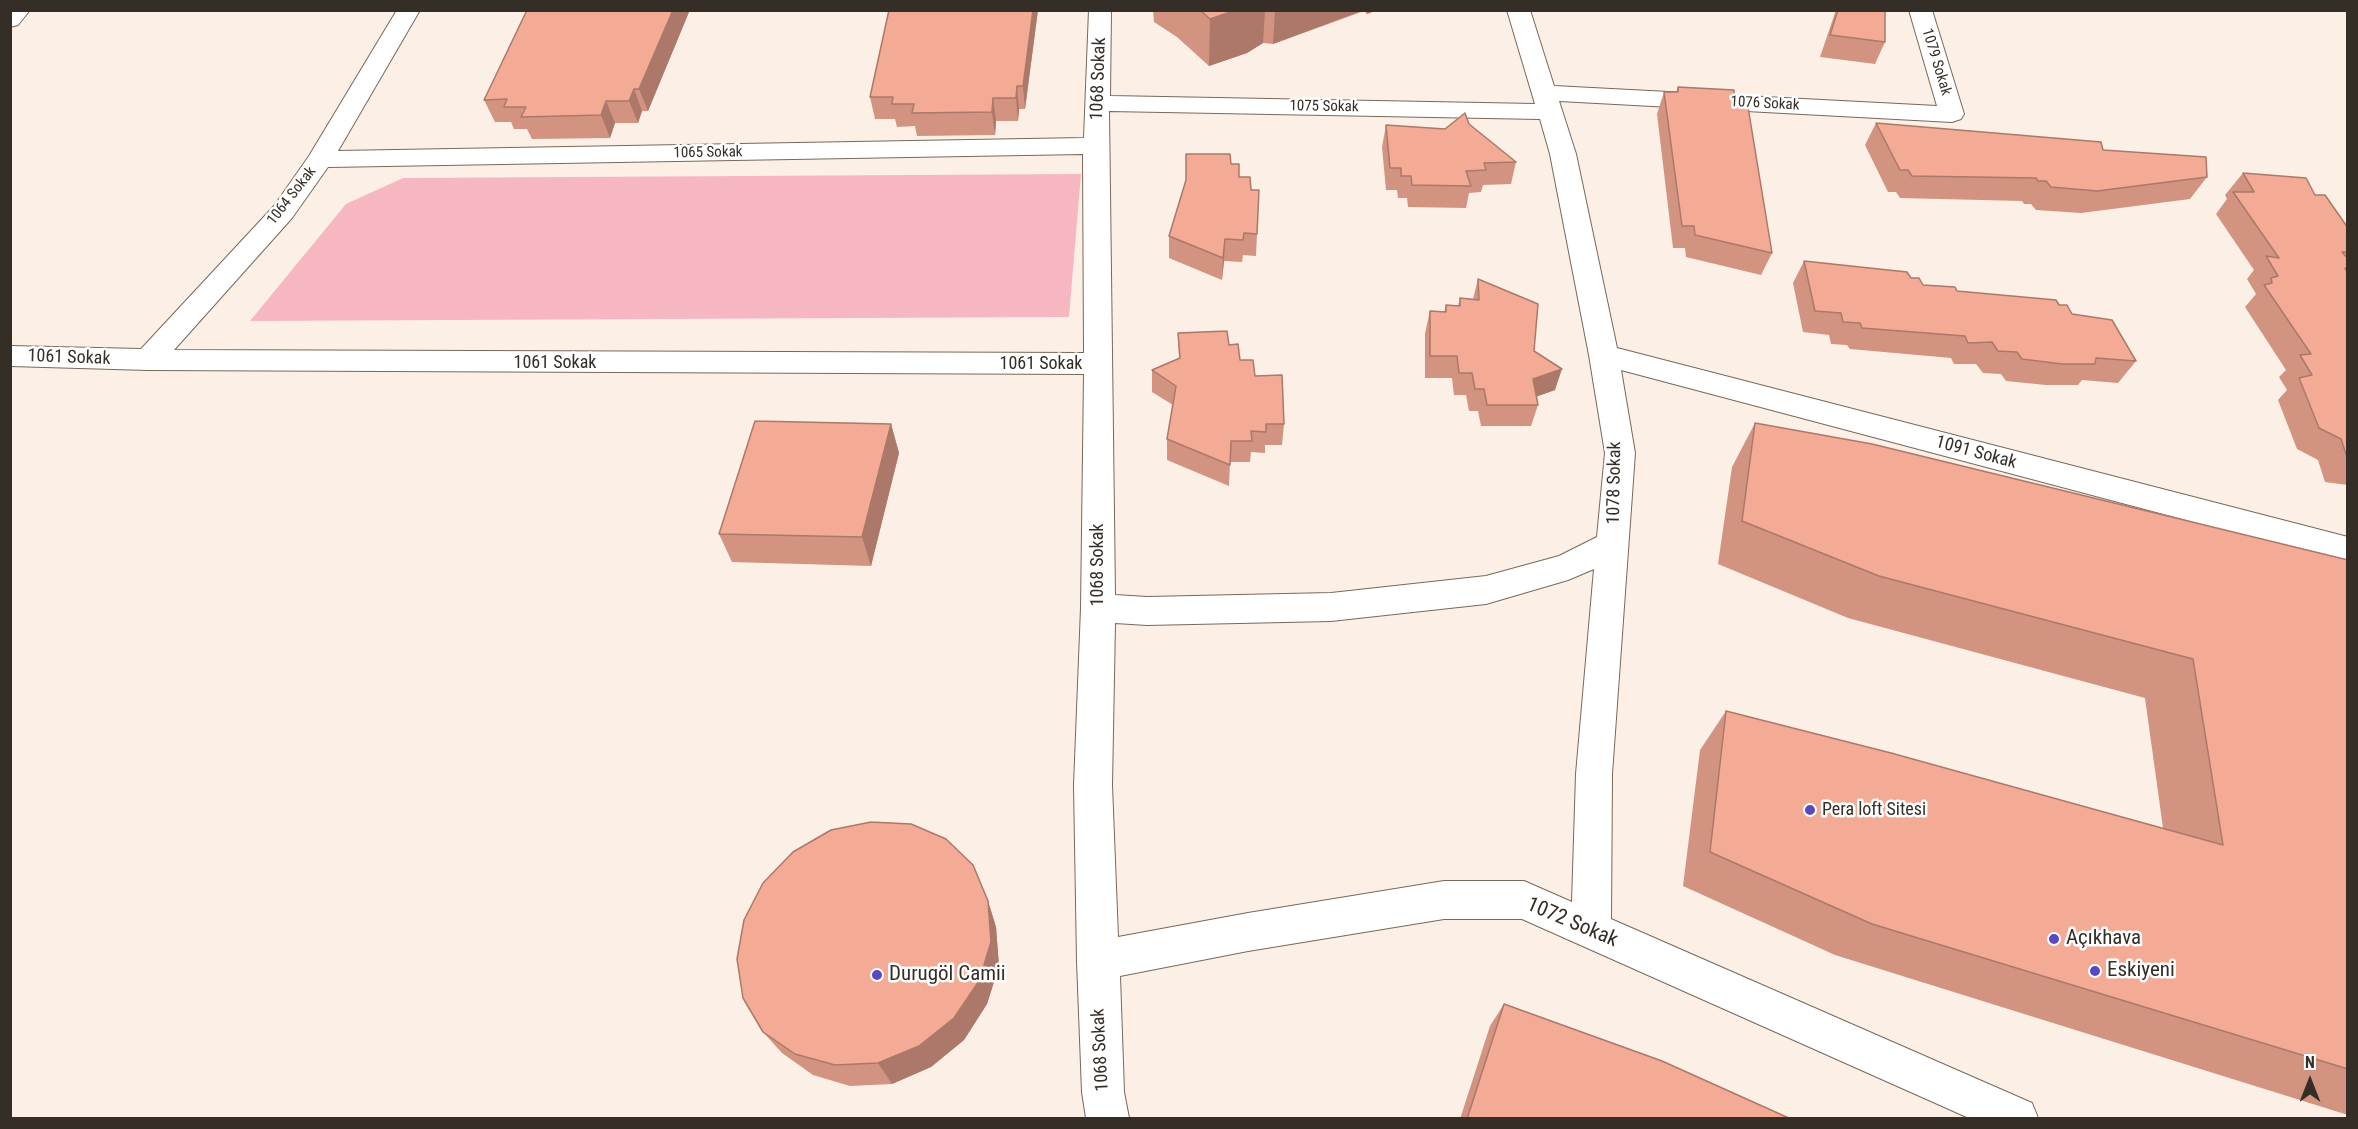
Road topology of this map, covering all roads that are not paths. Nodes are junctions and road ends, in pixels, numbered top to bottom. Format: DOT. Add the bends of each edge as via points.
graph roads {
  1 [pos="19,10"];
  2 [pos="409,10"];
  3 [pos="1101,10"];
  4 [pos="1518,10"];
  5 [pos="1920,10"];
  6 [pos="10,20"];
  7 [pos="1098,103"];
  8 [pos="1546,103"];
  9 [pos="1952,114"];
  10 [pos="1096,146"];
  11 [pos="320,159"];
  12 [pos="1604,355"];
  13 [pos="10,356"];
  14 [pos="148,360"];
  15 [pos="1099,364"];
  16 [pos="1613,544"];
  17 [pos="2348,550"];
  18 [pos="1098,608"];
  19 [pos="1591,930"];
  20 [pos="1097,961"];
  21 [pos="1107,1119"];
  22 [pos="2017,1119"];
  1 -- 6 [label="street"];
  2 -- 11 [label="street, 1064 Sokak"];
  3 -- 7 [label="street, 1068 Sokak"];
  4 -- 8 [label="street, 1078 Sokak"];
  5 -- 9 [label="street, 1079 Sokak"];
  7 -- 8 [label="street, 1075 Sokak"];
  7 -- 10 [label="street, 1068 Sokak"];
  8 -- 9 [label="street, 1076 Sokak"];
  8 -- 12 [label="street, 1078 Sokak" via="1563,154"];
  10 -- 11 [label="street, 1065 Sokak"];
  10 -- 15 [label="street, 1068 Sokak"];
  11 -- 14 [label="street, 1064 Sokak" via="283,212"];
  12 -- 16 [label="street, 1078 Sokak" via="1620,453"];
  12 -- 17 [label="street, 1091 Sokak"];
  13 -- 14 [label="street, 1061 Sokak"];
  14 -- 15 [label="street, 1061 Sokak"];
  15 -- 18 [label="street, 1068 Sokak"];
  16 -- 18 [label="street" via="1568,567 1486,590 1331,606 1147,611"];
  16 -- 19 [label="street, 1078 Sokak" via="1594,774"];
  18 -- 20 [label="street, 1068 Sokak" via="1092,785"];
  19 -- 20 [label="street, 1072 Sokak" via="1524,900 1444,900"];
  19 -- 22 [label="street, 1072 Sokak"];
  20 -- 21 [label="street, 1068 Sokak" via="1102,1092"];
}
